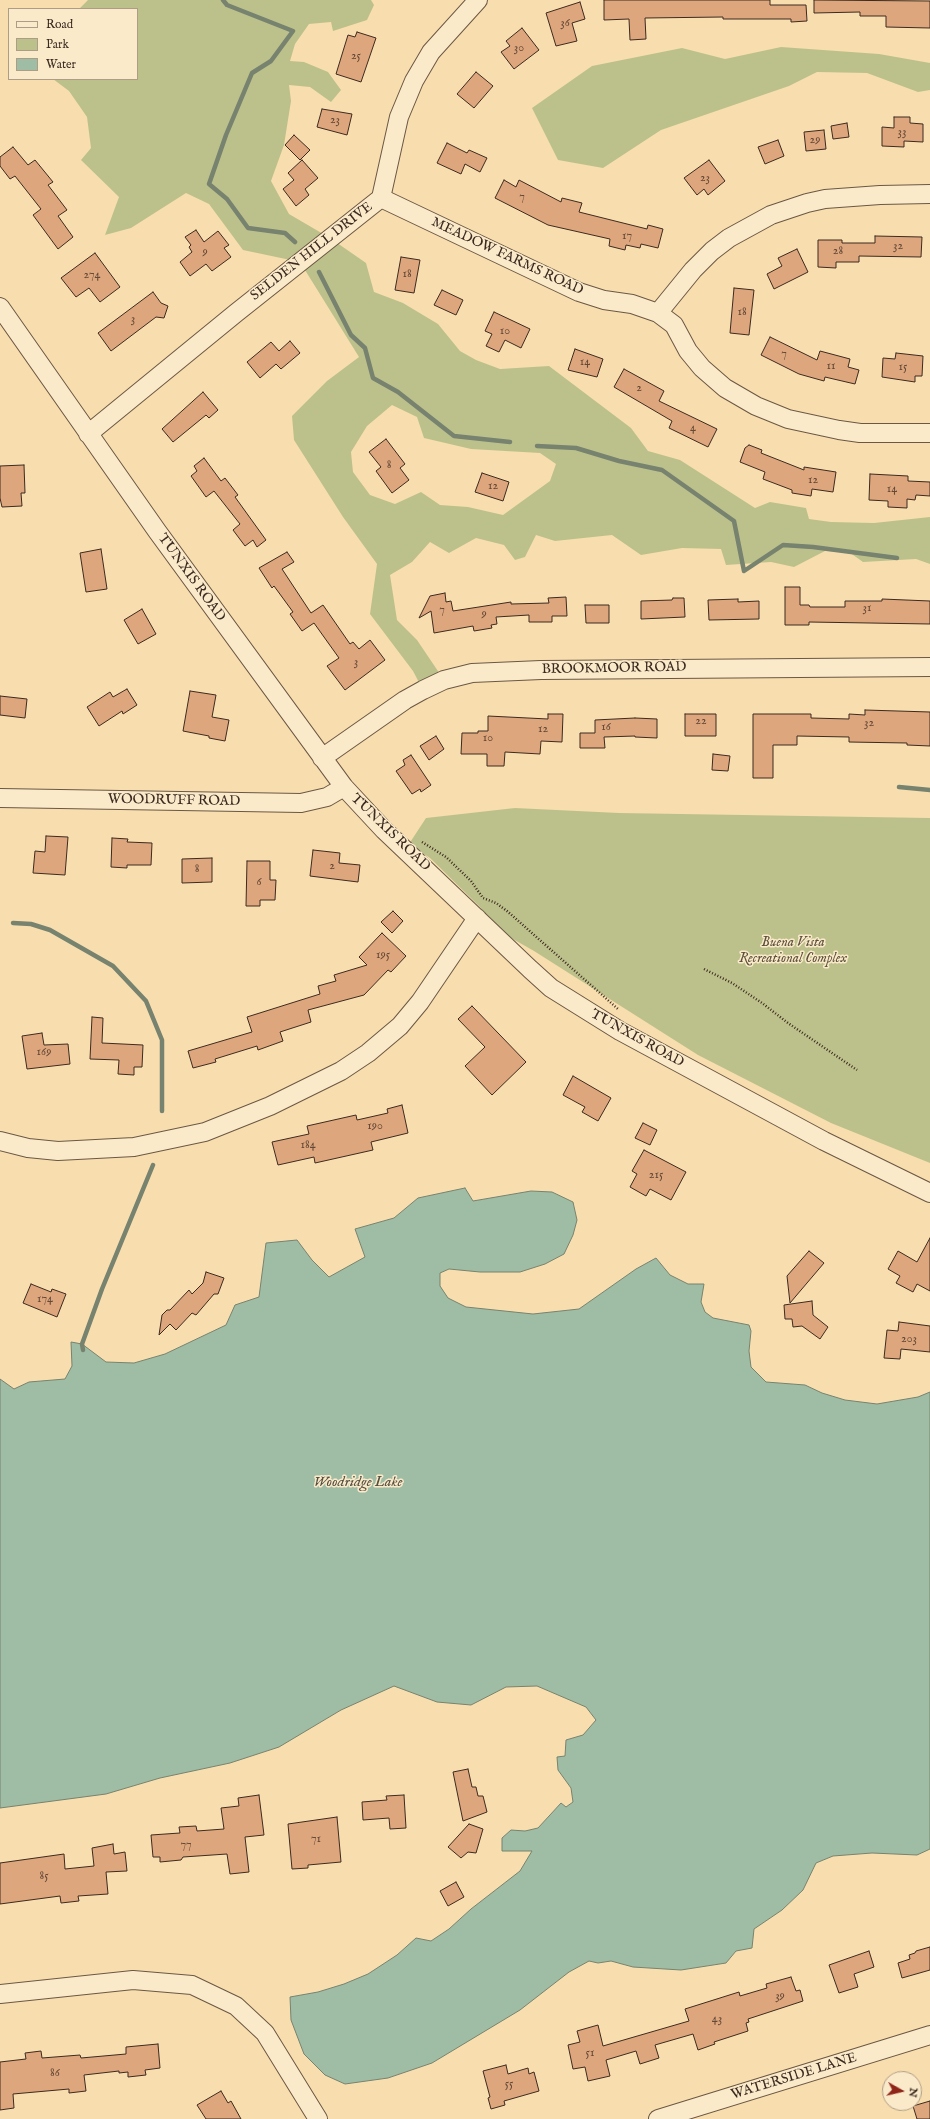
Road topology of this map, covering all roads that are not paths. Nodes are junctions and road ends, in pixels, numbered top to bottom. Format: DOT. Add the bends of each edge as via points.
graph roads {
  1 [pos="478,0"];
  2 [pos="930,194"];
  3 [pos="381,198"];
  4 [pos="0,307"];
  5 [pos="658,313"];
  6 [pos="930,433"];
  7 [pos="88,434"];
  8 [pos="930,667"];
  9 [pos="322,758"];
  10 [pos="344,787"];
  11 [pos="0,798"];
  12 [pos="477,918"];
  13 [pos="0,1141"];
  14 [pos="930,1193"];
  15 [pos="0,1994"];
  16 [pos="930,2035"];
  17 [pos="318,2119"];
  18 [pos="658,2119"];
  1 -- 3 [label="street, SELDEN HILL DRIVE" via="431,52 416,74 399,117"];
  2 -- 5 [label="street" via="880,194 825,199 771,215 729,238 712,251"];
  3 -- 5 [label="street, MEADOW FARMS ROAD" via="579,292 604,300 632,304"];
  3 -- 7 [label="street, SELDEN HILL DRIVE"];
  4 -- 7 [label="street, TUNXIS ROAD"];
  5 -- 6 [label="street, MEADOW FARMS ROAD" via="674,325 692,358 706,371 730,391 762,409 795,421 845,431"];
  7 -- 9 [label="street, TUNXIS ROAD"];
  8 -- 9 [label="street, BROOKMOOR ROAD" via="541,670 472,673 444,680 417,694"];
  9 -- 10 [label="street, TUNXIS ROAD"];
  10 -- 11 [label="street, WOODRUFF ROAD" via="327,798 301,803"];
  10 -- 12 [label="street, TUNXIS ROAD" via="384,830"];
  12 -- 13 [label="street" via="420,1002 400,1026 368,1053 341,1071 270,1106 204,1132 134,1147 58,1151 28,1148"];
  12 -- 14 [label="street, TUNXIS ROAD" via="551,988 585,1010 824,1141"];
  15 -- 17 [label="street" via="133,1980 192,1985 236,2006 265,2033"];
  16 -- 18 [label="street, WATERSIDE LANE"];
}
